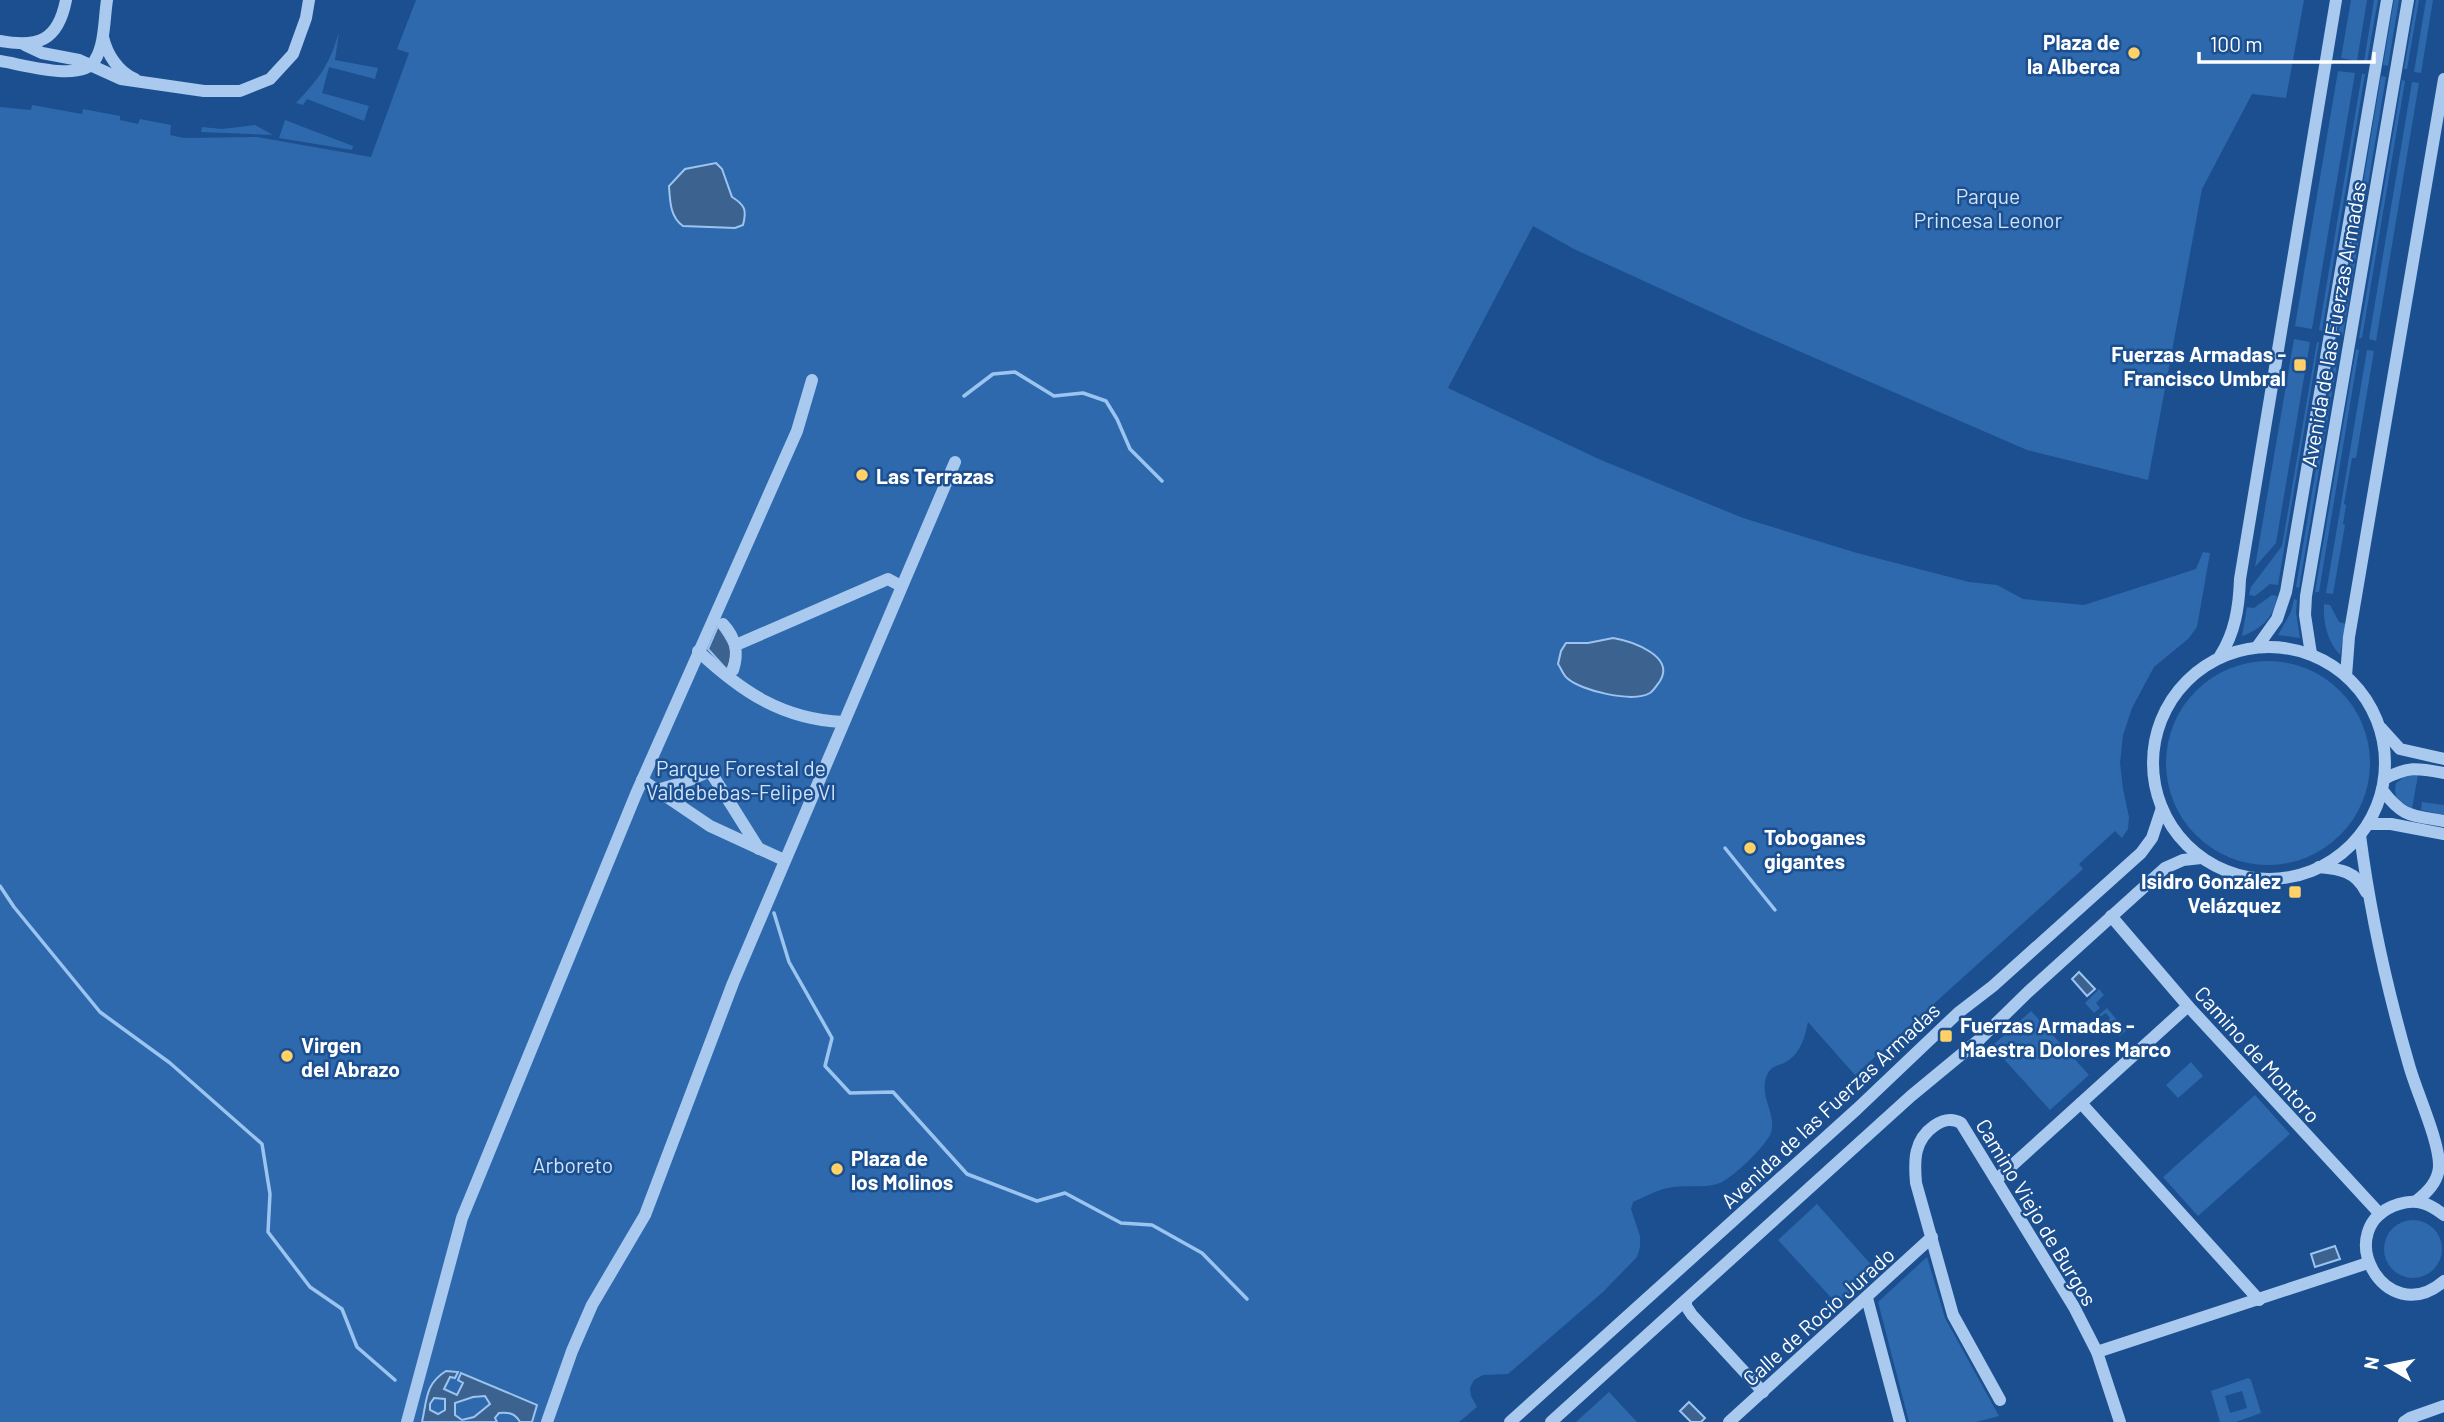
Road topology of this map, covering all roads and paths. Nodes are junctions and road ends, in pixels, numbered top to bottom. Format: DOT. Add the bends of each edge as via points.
graph roads {
  1 [pos="66,0"];
  2 [pos="107,0"];
  3 [pos="309,0"];
  4 [pos="2336,0"];
  5 [pos="2387,0"];
  6 [pos="2408,0"];
  7 [pos="102,32"];
  8 [pos="0,41"];
  9 [pos="20,44"];
  10 [pos="0,61"];
  11 [pos="91,66"];
  12 [pos="2444,79"];
  13 [pos="139,80"];
  14 [pos="812,380"];
  15 [pos="955,463"];
  16 [pos="901,586"];
  17 [pos="723,624"];
  18 [pos="736,645"];
  19 [pos="2257,647"];
  20 [pos="698,651"];
  21 [pos="2311,654"];
  22 [pos="2220,656"];
  23 [pos="733,670"];
  24 [pos="2346,676"];
  25 [pos="843,722"];
  26 [pos="2380,727"];
  27 [pos="2444,759"];
  28 [pos="2444,773"];
  29 [pos="642,780"];
  30 [pos="2383,784"];
  31 [pos="657,790"];
  32 [pos="2162,808"];
  33 [pos="2444,821"];
  34 [pos="2364,829"];
  35 [pos="2444,834"];
  36 [pos="760,849"];
  37 [pos="2201,858"];
  38 [pos="784,860"];
  39 [pos="2319,867"];
  40 [pos="2368,899"];
  41 [pos="2111,916"];
  42 [pos="2188,1006"];
  43 [pos="2081,1103"];
  44 [pos="2437,1149"];
  45 [pos="2444,1161"];
  46 [pos="1996,1180"];
  47 [pos="2416,1201"];
  48 [pos="2380,1214"];
  49 [pos="2444,1215"];
  50 [pos="1932,1237"];
  51 [pos="2368,1263"];
  52 [pos="2441,1289"];
  53 [pos="1867,1298"];
  54 [pos="1686,1300"];
  55 [pos="2259,1300"];
  56 [pos="2096,1352"];
  57 [pos="1763,1392"];
  58 [pos="2000,1400"];
  59 [pos="2444,1406"];
  60 [pos="407,1422"];
  61 [pos="547,1422"];
  62 [pos="1510,1422"];
  63 [pos="1551,1422"];
  64 [pos="1729,1422"];
  65 [pos="1900,1422"];
  66 [pos="2120,1422"];
  67 [pos="2404,1422"];
  1 -- 9 [label="street" via="58,26 40,41"];
  2 -- 7 [label="street"];
  3 -- 13 [label="street" via="298,45 270,79 225,93"];
  4 -- 22 [label="street" via="2239,600 2230,640"];
  5 -- 19 [label="street, Avenida de las Fuerzas Armadas" via="2286,592 2277,619"];
  6 -- 21 [label="street, Avenida de las Fuerzas Armadas" via="2306,596"];
  7 -- 11 [label="street"];
  7 -- 13 [label="street" via="118,66"];
  8 -- 9 [label="street"];
  9 -- 11 [label="street"];
  10 -- 11 [label="street" via="68,72"];
  11 -- 13 [label="street" via="117,78"];
  12 -- 24 [label="street" via="2349,636"];
  14 -- 20 [label="street" via="797,431"];
  15 -- 16 [label="street"];
  16 -- 18 [label="street" via="888,579"];
  16 -- 25 [label="street"];
  17 -- 18 [label="street"];
  18 -- 23 [label="street"];
  19 -- 21 [label="street"];
  19 -- 22 [label="street"];
  20 -- 25 [label="street" via="763,702 808,718"];
  20 -- 29 [label="street"];
  21 -- 24 [label="street"];
  22 -- 32 [label="street" via="2183,683 2159,723 2153,769"];
  24 -- 26 [label="street" via="2368,701"];
  25 -- 38 [label="street"];
  26 -- 27 [label="street" via="2400,749"];
  26 -- 30 [label="street" via="2385,752"];
  28 -- 30 [label="street" via="2404,769"];
  29 -- 31 [label="street"];
  29 -- 60 [label="street" via="462,1218"];
  30 -- 33 [label="street" via="2403,813"];
  30 -- 34 [label="street"];
  31 -- 36 [label="street" via="710,826"];
  31 -- 36 [label="street" via="710,771"];
  32 -- 37 [label="street" via="2174,830"];
  32 -- 62 [label="street, Avenida de las Fuerzas Armadas" via="2152,838 2141,853 1958,1013"];
  34 -- 35 [label="street" via="2391,824"];
  34 -- 39 [label="street"];
  34 -- 40 [label="street"];
  36 -- 38 [label="street"];
  37 -- 39 [label="street" via="2231,873 2267,879 2292,877"];
  37 -- 41 [label="street" via="2165,868"];
  38 -- 61 [label="street" via="645,1216 592,1305"];
  39 -- 40 [label="street" via="2349,872 2358,878"];
  40 -- 44 [label="street" via="2386,984"];
  41 -- 42 [label="street, Camino de Montoro"];
  41 -- 54 [label="street"];
  42 -- 43 [label="street"];
  42 -- 48 [label="street, Camino de Montoro"];
  43 -- 46 [label="street"];
  43 -- 55 [label="street"];
  44 -- 45 [label="street"];
  44 -- 47 [label="street" via="2437,1177"];
  46 -- 50 [label="street, Camino Viejo de Burgos" via="1961,1123 1953,1119 1940,1122 1925,1132 1914,1160"];
  46 -- 56 [label="street, Camino Viejo de Burgos" via="2074,1307"];
  47 -- 48 [label="street"];
  47 -- 49 [label="street"];
  48 -- 51 [label="street" via="2367,1237"];
  50 -- 53 [label="street, Calle de Rocío Jurado"];
  50 -- 58 [label="street" via="1953,1315"];
  51 -- 52 [label="street" via="2374,1275 2396,1292 2410,1295"];
  51 -- 55 [label="street"];
  53 -- 57 [label="street, Calle de Rocío Jurado"];
  53 -- 65 [label="street"];
  54 -- 57 [label="street" via="1692,1315"];
  54 -- 63 [label="street"];
  55 -- 56 [label="street"];
  56 -- 66 [label="street, Camino Viejo de Burgos"];
  57 -- 64 [label="street, Calle de Rocío Jurado"];
  59 -- 67 [label="street"];
}
